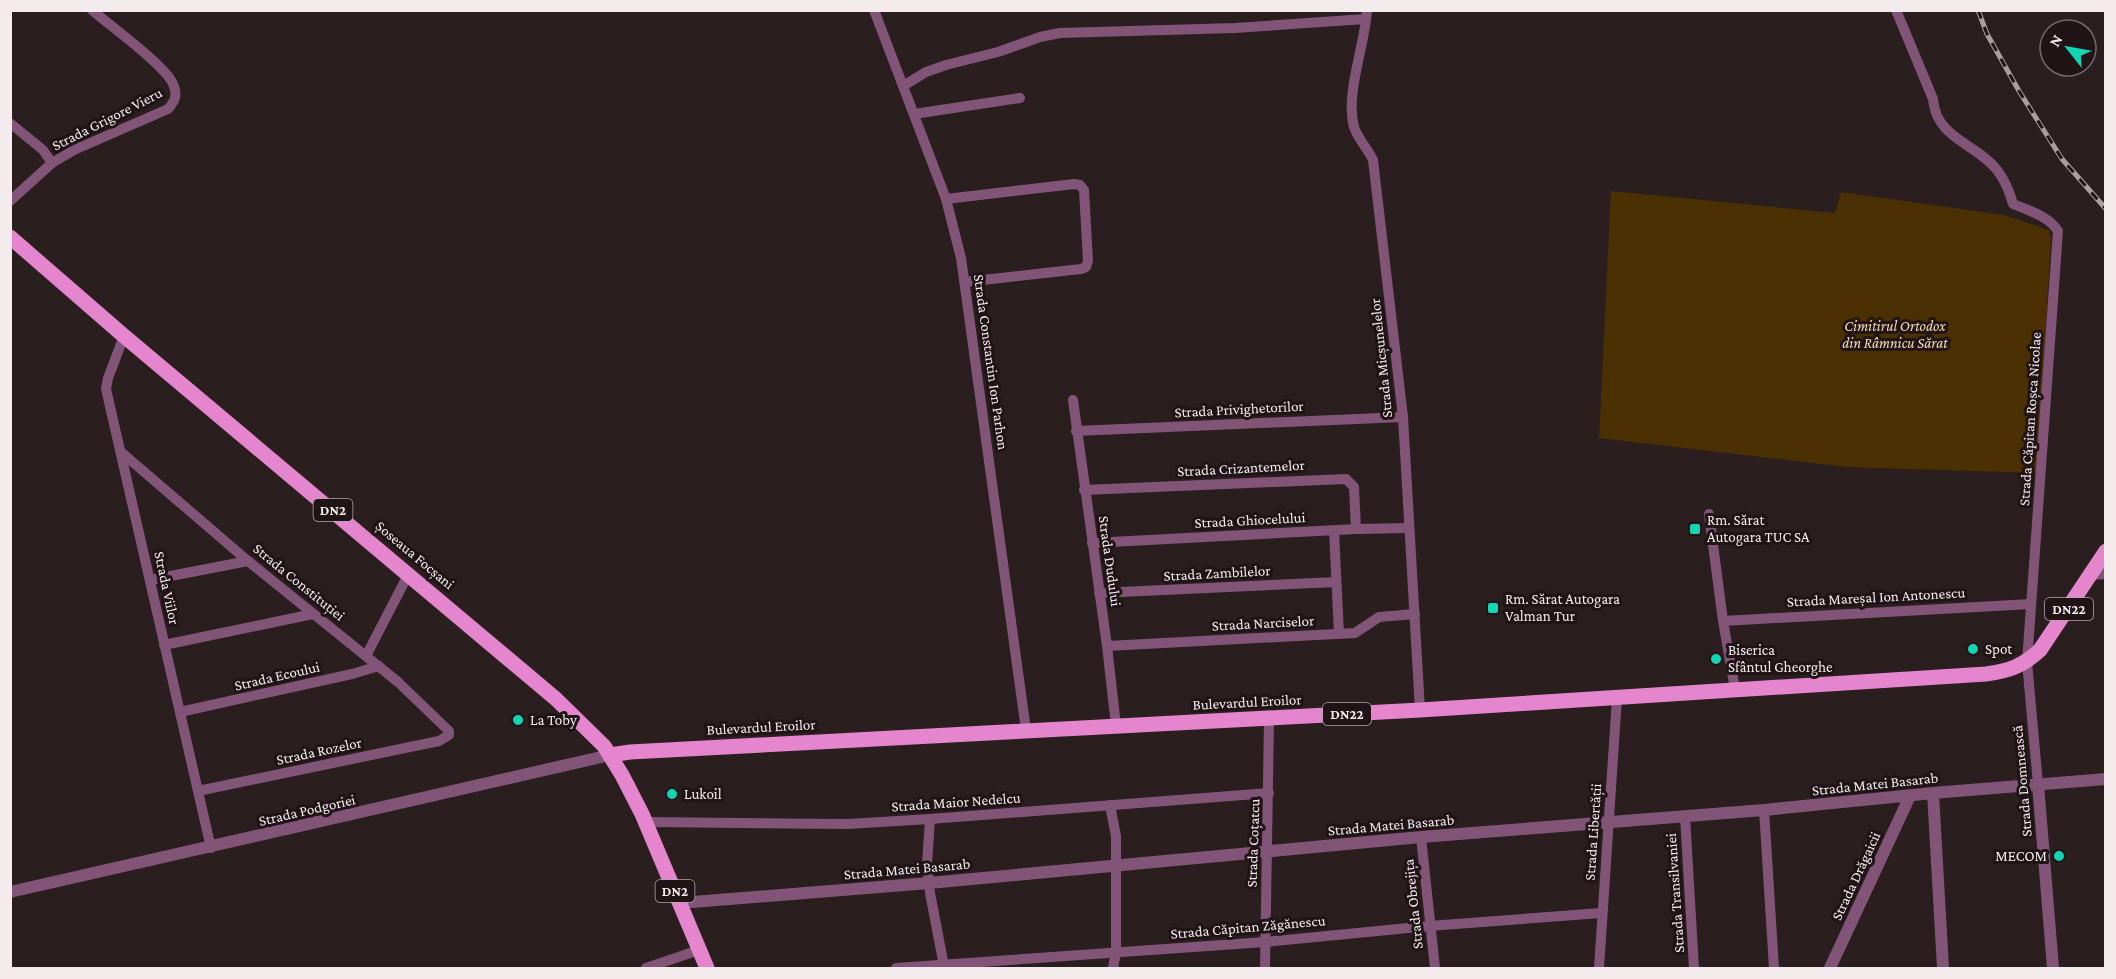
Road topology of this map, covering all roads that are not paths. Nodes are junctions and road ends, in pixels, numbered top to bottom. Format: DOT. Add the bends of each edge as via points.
graph roads {
  1 [pos="92,10"];
  2 [pos="874,10"];
  3 [pos="1896,10"];
  4 [pos="1367,15"];
  5 [pos="903,86"];
  6 [pos="1020,98"];
  7 [pos="914,114"];
  8 [pos="10,123"];
  9 [pos="51,164"];
  10 [pos="946,199"];
  11 [pos="10,201"];
  12 [pos="10,237"];
  13 [pos="965,282"];
  14 [pos="124,336"];
  15 [pos="1073,400"];
  16 [pos="1403,417"];
  17 [pos="1076,431"];
  18 [pos="121,452"];
  19 [pos="1084,490"];
  20 [pos="1709,514"];
  21 [pos="1409,528"];
  22 [pos="1356,529"];
  23 [pos="1334,531"];
  24 [pos="1092,543"];
  25 [pos="2106,551"];
  26 [pos="248,561"];
  27 [pos="409,573"];
  28 [pos="2098,574"];
  29 [pos="150,580"];
  30 [pos="1335,582"];
  31 [pos="1099,593"];
  32 [pos="2031,604"];
  33 [pos="313,614"];
  34 [pos="1415,614"];
  35 [pos="1723,621"];
  36 [pos="1339,634"];
  37 [pos="164,645"];
  38 [pos="1107,646"];
  39 [pos="366,656"];
  40 [pos="2027,662"];
  41 [pos="379,666"];
  42 [pos="1735,689"];
  43 [pos="1617,698"];
  44 [pos="1420,710"];
  45 [pos="180,712"];
  46 [pos="1269,719"];
  47 [pos="1116,726"];
  48 [pos="1026,730"];
  49 [pos="446,739"];
  50 [pos="610,755"];
  51 [pos="2106,779"];
  52 [pos="2037,784"];
  53 [pos="198,791"];
  54 [pos="1269,793"];
  55 [pos="1933,793"];
  56 [pos="1910,796"];
  57 [pos="1110,805"];
  58 [pos="1764,810"];
  59 [pos="1685,816"];
  60 [pos="930,819"];
  61 [pos="645,822"];
  62 [pos="1609,822"];
  63 [pos="1421,837"];
  64 [pos="211,848"];
  65 [pos="1267,852"];
  66 [pos="1116,865"];
  67 [pos="929,883"];
  68 [pos="10,892"];
  69 [pos="680,903"];
  70 [pos="1601,913"];
  71 [pos="1430,926"];
  72 [pos="1265,942"];
  73 [pos="699,950"];
  74 [pos="1116,952"];
  75 [pos="944,966"];
  76 [pos="961,967"];
  77 [pos="898,968"];
  78 [pos="645,969"];
  79 [pos="707,969"];
  80 [pos="1113,969"];
  81 [pos="1266,969"];
  82 [pos="1434,969"];
  83 [pos="1599,969"];
  84 [pos="1694,969"];
  85 [pos="1774,969"];
  86 [pos="1830,969"];
  87 [pos="1943,969"];
  88 [pos="2054,969"];
  1 -- 9 [label="street, Strada Grigore Vieru" via="163,69 173,82 175,101 168,109"];
  2 -- 5 [label="street, Strada Constantin Ion Parhon"];
  3 -- 32 [label="street, Strada Căpitan Roșca Nicolae" via="1939,121 1997,170 2013,204 2051,222 2058,231"];
  4 -- 5 [label="street" via="1235,28 1060,33 926,72"];
  4 -- 16 [label="street, Strada Micșunelelor" via="1353,92 1354,126 1373,160"];
  5 -- 7 [label="street, Strada Constantin Ion Parhon"];
  6 -- 7 [label="street"];
  7 -- 10 [label="street, Strada Constantin Ion Parhon"];
  8 -- 9 [label="street" via="43,150"];
  9 -- 11 [label="street, Strada Grigore Vieru"];
  10 -- 13 [label="street, Strada Constantin Ion Parhon"];
  10 -- 13 [label="street" via="1074,184 1084,190 1086,267"];
  12 -- 14 [label="main road, Șoseaua Focșani / DN2"];
  13 -- 48 [label="street, Strada Constantin Ion Parhon"];
  14 -- 18 [label="street, Strada Viilor" via="106,385"];
  14 -- 27 [label="main road, Șoseaua Focșani / DN2"];
  15 -- 17 [label="street, Strada Dudului"];
  16 -- 17 [label="street, Strada Privighetorilor"];
  16 -- 21 [label="street, Strada Micșunelelor"];
  17 -- 19 [label="street, Strada Dudului"];
  18 -- 26 [label="street, Strada Constituției"];
  18 -- 29 [label="street, Strada Viilor"];
  19 -- 22 [label="street, Strada Crizantemelor" via="1346,479 1354,487"];
  19 -- 24 [label="street, Strada Dudului"];
  20 -- 35 [label="street"];
  21 -- 22 [label="street, Strada Ghiocelului"];
  21 -- 34 [label="street, Strada Micșunelelor"];
  22 -- 23 [label="street, Strada Ghiocelului"];
  23 -- 24 [label="street, Strada Ghiocelului"];
  23 -- 30 [label="street"];
  24 -- 31 [label="street, Strada Dudului"];
  25 -- 28 [label="main road, DN22"];
  26 -- 29 [label="street"];
  26 -- 33 [label="street, Strada Constituției"];
  27 -- 39 [label="street"];
  27 -- 50 [label="main road, Șoseaua Focșani / DN2" via="556,699"];
  28 -- 40 [label="main road, DN22"];
  29 -- 37 [label="street, Strada Viilor"];
  30 -- 31 [label="street, Strada Zambilelor"];
  30 -- 36 [label="street"];
  31 -- 38 [label="street, Strada Dudului"];
  32 -- 35 [label="street, Strada Mareșal Ion Antonescu"];
  32 -- 40 [label="street, Strada Căpitan Roșca Nicolae"];
  33 -- 37 [label="street"];
  33 -- 39 [label="street, Strada Constituției"];
  34 -- 36 [label="street, Strada Narciselor" via="1379,617 1355,633"];
  34 -- 44 [label="street, Strada Micșunelelor"];
  35 -- 42 [label="street"];
  36 -- 38 [label="street, Strada Narciselor"];
  37 -- 45 [label="street, Strada Viilor"];
  38 -- 47 [label="street, Strada Dudului"];
  39 -- 41 [label="street, Strada Constituției"];
  40 -- 42 [label="main road, Bulevardul Eroilor / DN22" via="1986,674"];
  40 -- 52 [label="street, Strada Domnească"];
  41 -- 45 [label="street, Strada Ecoului"];
  41 -- 49 [label="street, Strada Constituției" via="445,725 449,735"];
  42 -- 43 [label="main road, Bulevardul Eroilor / DN22"];
  43 -- 44 [label="main road, Bulevardul Eroilor / DN22"];
  43 -- 62 [label="street, Strada Libertății"];
  44 -- 46 [label="main road, Bulevardul Eroilor / DN22"];
  45 -- 53 [label="street, Strada Viilor"];
  46 -- 47 [label="main road, Bulevardul Eroilor / DN22"];
  46 -- 54 [label="street, Strada Coțatcu"];
  47 -- 48 [label="main road, Bulevardul Eroilor / DN22"];
  48 -- 50 [label="main road, Bulevardul Eroilor / DN22"];
  49 -- 53 [label="street, Strada Rozelor"];
  50 -- 61 [label="main road, Șoseaua Focșani / DN2"];
  50 -- 64 [label="street, Strada Podgoriei"];
  51 -- 52 [label="street, Strada Matei Basarab"];
  52 -- 55 [label="street, Strada Matei Basarab"];
  52 -- 88 [label="street, Strada Domnească"];
  53 -- 64 [label="street, Strada Viilor"];
  54 -- 57 [label="street, Strada Maior Nedelcu"];
  54 -- 65 [label="street, Strada Coțatcu"];
  55 -- 56 [label="street, Strada Matei Basarab"];
  55 -- 87 [label="street"];
  56 -- 58 [label="street, Strada Matei Basarab"];
  56 -- 86 [label="street, Strada Drăgaicii"];
  57 -- 60 [label="street, Strada Maior Nedelcu"];
  57 -- 66 [label="street"];
  58 -- 59 [label="street, Strada Matei Basarab"];
  58 -- 85 [label="street"];
  59 -- 62 [label="street, Strada Matei Basarab"];
  59 -- 84 [label="street, Strada Transilvaniei"];
  60 -- 61 [label="street, Strada Maior Nedelcu" via="848,824"];
  60 -- 67 [label="street"];
  61 -- 69 [label="main road, Șoseaua Focșani / DN2"];
  62 -- 63 [label="street, Strada Matei Basarab"];
  62 -- 70 [label="street, Strada Libertății"];
  63 -- 65 [label="street, Strada Matei Basarab"];
  63 -- 71 [label="street, Strada Obrejița"];
  64 -- 68 [label="street, Strada Podgoriei"];
  65 -- 66 [label="street, Strada Matei Basarab"];
  65 -- 72 [label="street, Strada Coțatcu"];
  66 -- 67 [label="street, Strada Matei Basarab"];
  66 -- 74 [label="street"];
  67 -- 69 [label="street, Strada Matei Basarab"];
  67 -- 75 [label="street"];
  69 -- 73 [label="main road, Șoseaua Focșani / DN2"];
  70 -- 71 [label="street, Strada Căpitan Zăgănescu"];
  70 -- 83 [label="street, Strada Libertății"];
  71 -- 72 [label="street, Strada Căpitan Zăgănescu"];
  71 -- 82 [label="street, Strada Obrejița"];
  72 -- 74 [label="street, Strada Căpitan Zăgănescu"];
  72 -- 81 [label="street, Strada Coțatcu"];
  73 -- 78 [label="street"];
  73 -- 79 [label="main road, Șoseaua Focșani / DN2"];
  74 -- 76 [label="street, Strada Căpitan Zăgănescu"];
  74 -- 80 [label="street"];
  75 -- 76 [label="street, Strada Căpitan Zăgănescu"];
  75 -- 77 [label="street, Strada Căpitan Zăgănescu"];
}
